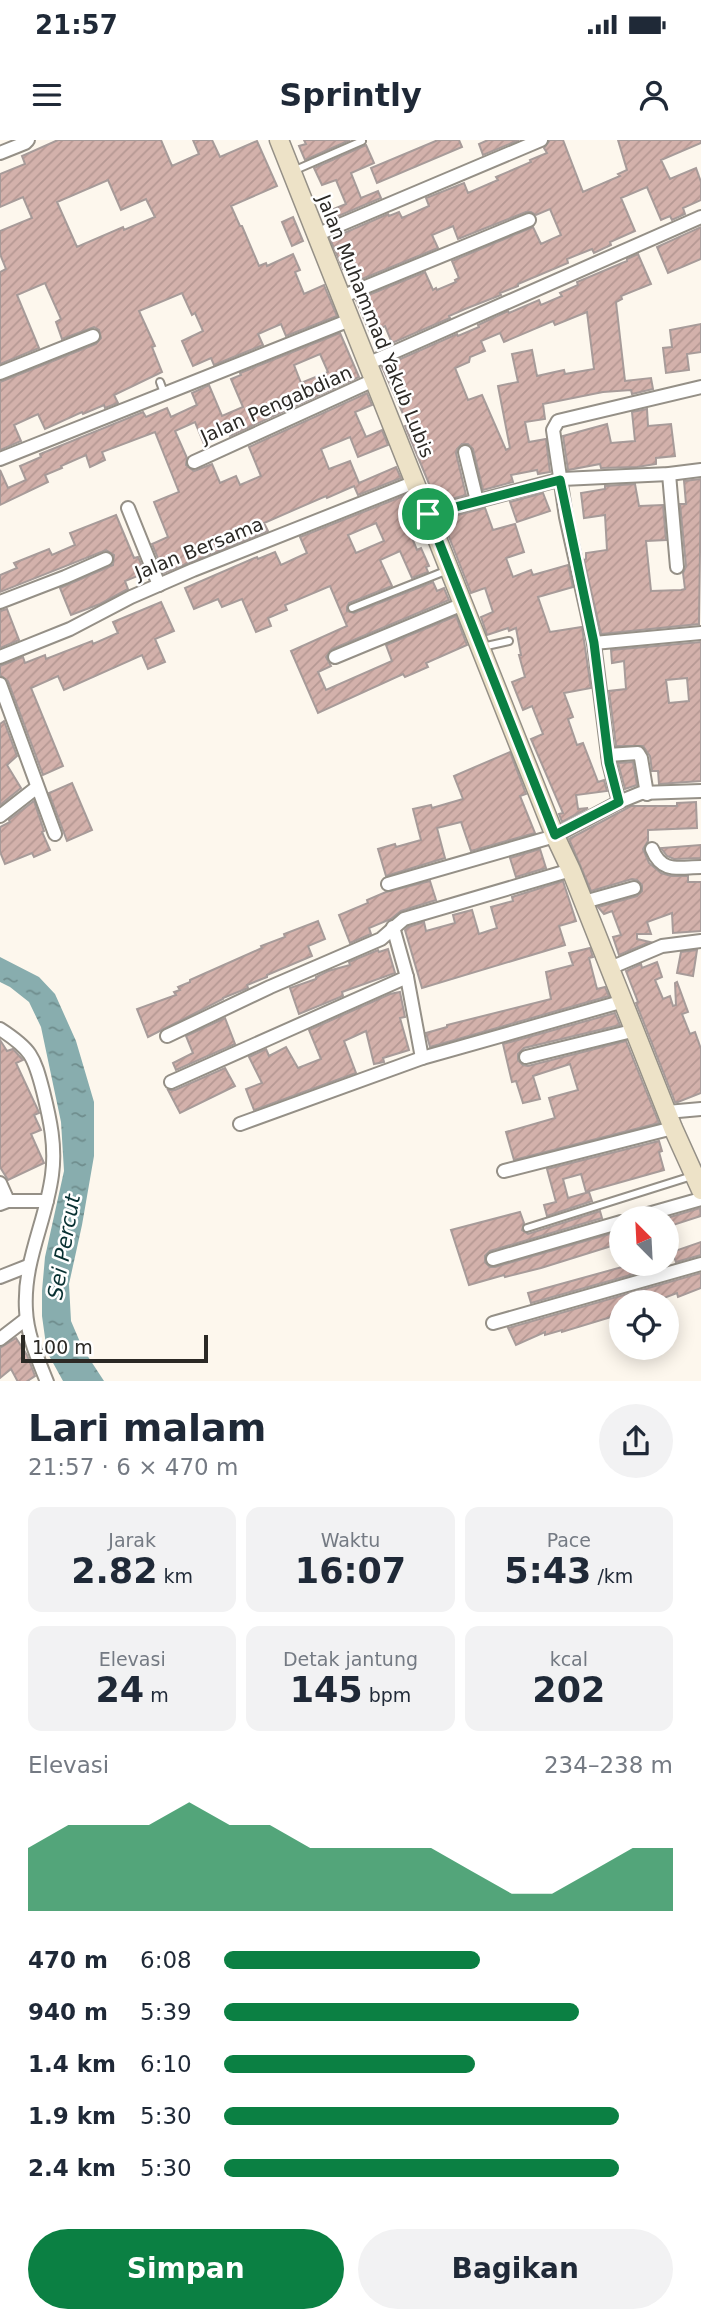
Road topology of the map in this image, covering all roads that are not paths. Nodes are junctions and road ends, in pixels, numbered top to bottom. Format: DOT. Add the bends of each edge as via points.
graph roads {
  1 [pos="279,140"];
  2 [pos="541,140"];
  3 [pos="362,141"];
  4 [pos="27,142"];
  5 [pos="0,153"];
  6 [pos="292,172"];
  7 [pos="701,218"];
  8 [pos="528,220"];
  9 [pos="316,235"];
  10 [pos="341,298"];
  11 [pos="350,320"];
  12 [pos="93,336"];
  13 [pos="371,372"];
  14 [pos="0,373"];
  15 [pos="701,387"];
  16 [pos="465,452"];
  17 [pos="0,458"];
  18 [pos="194,462"];
  19 [pos="701,470"];
  20 [pos="669,474"];
  21 [pos="560,480"];
  22 [pos="415,482"];
  23 [pos="477,501"];
  24 [pos="128,509"];
  25 [pos="428,514"];
  26 [pos="106,559"];
  27 [pos="677,567"];
  28 [pos="449,569"];
  29 [pos="159,585"];
  30 [pos="0,602"];
  31 [pos="463,604"];
  32 [pos="352,608"];
  33 [pos="701,633"];
  34 [pos="509,641"];
  35 [pos="594,643"];
  36 [pos="481,648"];
  37 [pos="0,657"];
  38 [pos="335,657"];
  39 [pos="0,684"];
  40 [pos="3,701"];
  41 [pos="608,755"];
  42 [pos="36,788"];
  43 [pos="701,792"];
  44 [pos="647,794"];
  45 [pos="619,802"];
  46 [pos="0,816"];
  47 [pos="55,834"];
  48 [pos="555,835"];
  49 [pos="652,849"];
  50 [pos="701,867"];
  51 [pos="572,870"];
  52 [pos="388,884"];
  53 [pos="634,888"];
  54 [pos="584,902"];
  55 [pos="393,927"];
  56 [pos="701,941"];
  57 [pos="610,968"];
  58 [pos="407,977"];
  59 [pos="624,1002"];
  60 [pos="0,1029"];
  61 [pos="636,1030"];
  62 [pos="167,1036"];
  63 [pos="526,1057"];
  64 [pos="422,1058"];
  65 [pos="171,1082"];
  66 [pos="701,1109"];
  67 [pos="670,1120"];
  68 [pos="240,1124"];
  69 [pos="504,1171"];
  70 [pos="0,1183"];
  71 [pos="698,1183"];
  72 [pos="701,1199"];
  73 [pos="47,1201"];
  74 [pos="4,1203"];
  75 [pos="676,1206"];
  76 [pos="609,1225"];
  77 [pos="527,1228"];
  78 [pos="493,1259"];
  79 [pos="701,1264"];
  80 [pos="28,1266"];
  81 [pos="0,1277"];
  82 [pos="26,1319"];
  83 [pos="493,1323"];
  84 [pos="0,1339"];
  85 [pos="47,1381"];
  1 -- 6 [label="main road, Jalan Muhammad Yakub Lubis"];
  2 -- 9 [label="street"];
  3 -- 6 [label="lane"];
  4 -- 5 [label="street"];
  6 -- 9 [label="main road, Jalan Muhammad Yakub Lubis"];
  7 -- 13 [label="street, Jalan Pengabdian"];
  8 -- 10 [label="street"];
  9 -- 10 [label="main road, Jalan Muhammad Yakub Lubis"];
  10 -- 11 [label="main road, Jalan Muhammad Yakub Lubis"];
  11 -- 13 [label="main road, Jalan Muhammad Yakub Lubis"];
  11 -- 17 [label="street" via="162,388"];
  12 -- 14 [label="street"];
  13 -- 18 [label="street, Jalan Pengabdian"];
  13 -- 22 [label="main road, Jalan Muhammad Yakub Lubis"];
  15 -- 21 [label="street" via="558,421 553,430"];
  16 -- 23 [label="street"];
  19 -- 20 [label="street"];
  20 -- 21 [label="street"];
  20 -- 27 [label="street"];
  21 -- 23 [label="street"];
  21 -- 35 [label="street"];
  22 -- 25 [label="main road, Jalan Muhammad Yakub Lubis"];
  22 -- 29 [label="street, Jalan Bersama"];
  23 -- 25 [label="street"];
  24 -- 29 [label="street"];
  25 -- 28 [label="main road, Jalan Muhammad Yakub Lubis"];
  26 -- 30 [label="street"];
  28 -- 31 [label="main road, Jalan Muhammad Yakub Lubis"];
  28 -- 32 [label="lane"];
  29 -- 37 [label="street, Jalan Bersama"];
  31 -- 36 [label="main road, Jalan Muhammad Yakub Lubis"];
  31 -- 38 [label="street"];
  33 -- 35 [label="street"];
  34 -- 36 [label="lane"];
  35 -- 41 [label="street"];
  36 -- 48 [label="main road, Jalan Muhammad Yakub Lubis"];
  39 -- 40 [label="street"];
  40 -- 42 [label="street"];
  41 -- 44 [label="street" via="638,753"];
  41 -- 45 [label="street"];
  42 -- 46 [label="street"];
  42 -- 47 [label="street"];
  43 -- 44 [label="street"];
  44 -- 45 [label="street"];
  45 -- 48 [label="street"];
  48 -- 51 [label="main road, Jalan Muhammad Yakub Lubis"];
  48 -- 52 [label="street"];
  49 -- 50 [label="street" via="666,868"];
  51 -- 54 [label="main road, Jalan Muhammad Yakub Lubis"];
  51 -- 55 [label="street" via="404,919"];
  53 -- 54 [label="street"];
  54 -- 57 [label="main road, Jalan Muhammad Yakub Lubis"];
  55 -- 58 [label="street"];
  55 -- 62 [label="street" via="381,939"];
  56 -- 57 [label="street" via="663,946"];
  57 -- 59 [label="main road, Jalan Muhammad Yakub Lubis"];
  58 -- 64 [label="street"];
  58 -- 65 [label="street"];
  59 -- 61 [label="main road, Jalan Muhammad Yakub Lubis"];
  59 -- 64 [label="street"];
  60 -- 73 [label="street" via="25,1045 40,1074 52,1128 53,1174"];
  61 -- 63 [label="street"];
  61 -- 67 [label="main road, Jalan Muhammad Yakub Lubis"];
  64 -- 68 [label="street"];
  66 -- 67 [label="street"];
  67 -- 69 [label="street"];
  67 -- 71 [label="main road, Jalan Muhammad Yakub Lubis"];
  70 -- 74 [label="street"];
  71 -- 77 [label="lane"];
  72 -- 75 [label="street"];
  73 -- 74 [label="street"];
  73 -- 80 [label="street"];
  76 -- 78 [label="street"];
  79 -- 83 [label="street"];
  80 -- 81 [label="street"];
  80 -- 82 [label="street"];
  82 -- 84 [label="street"];
  82 -- 85 [label="street"];
}
